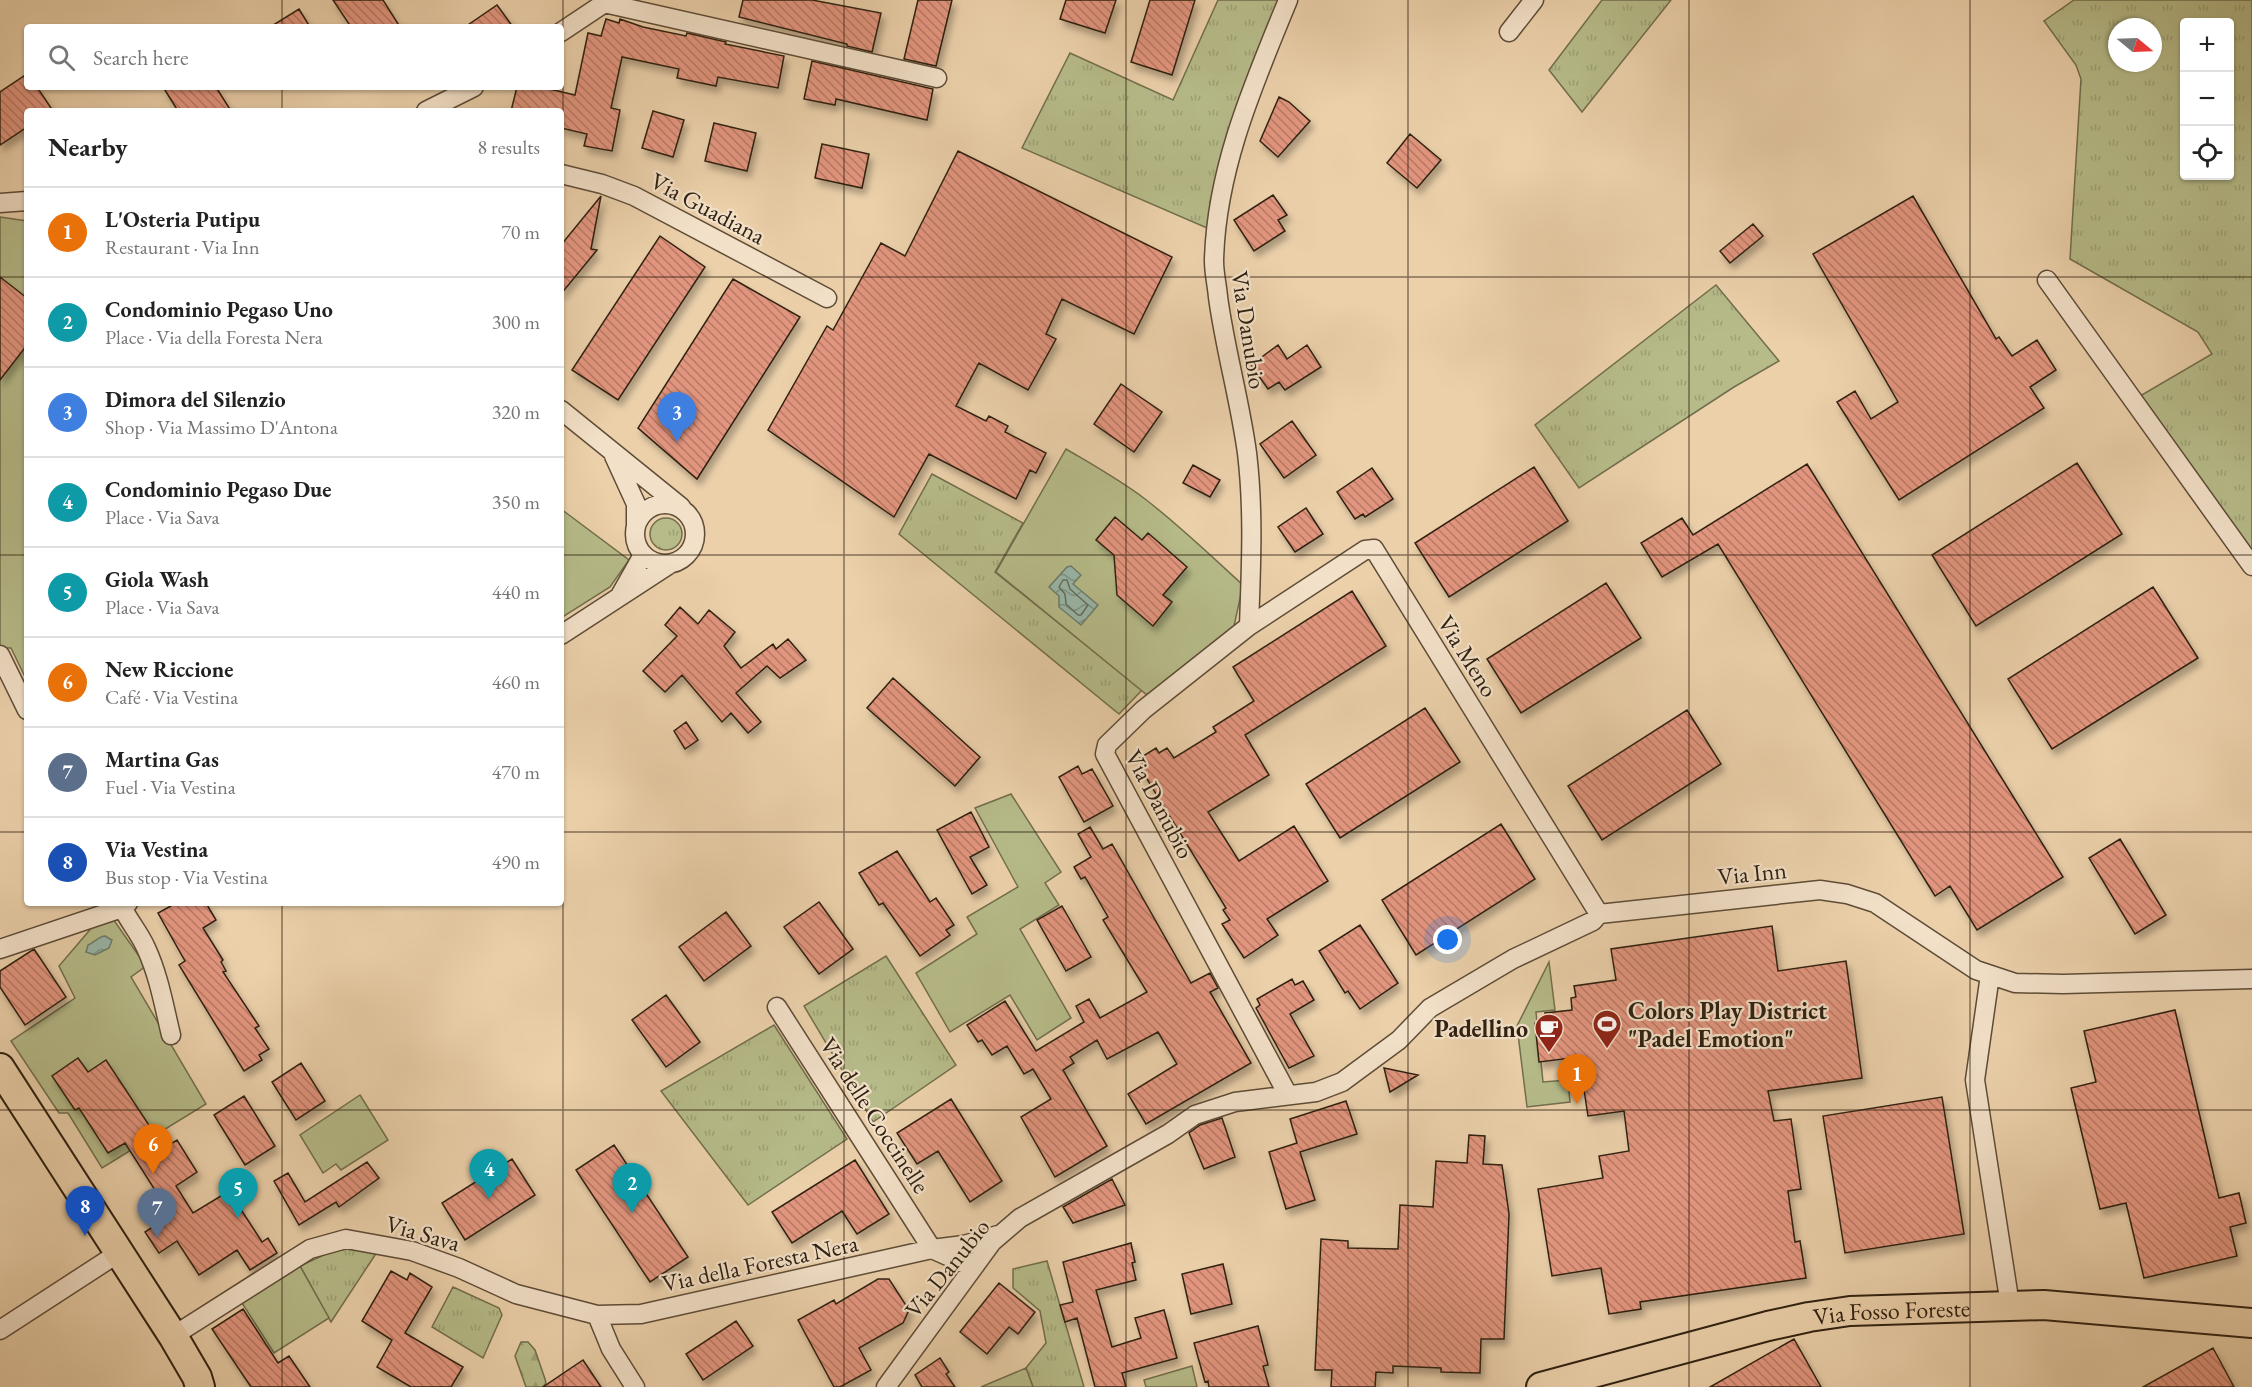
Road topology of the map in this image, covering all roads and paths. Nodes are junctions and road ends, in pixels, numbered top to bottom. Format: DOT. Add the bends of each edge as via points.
graph roads {
  1 [pos="1288,0"];
  2 [pos="1534,0"];
  3 [pos="607,2"];
  4 [pos="564,30"];
  5 [pos="1509,32"];
  6 [pos="937,78"];
  7 [pos="468,90"];
  8 [pos="432,108"];
  9 [pos="564,175"];
  10 [pos="24,201"];
  11 [pos="0,203"];
  12 [pos="2047,280"];
  13 [pos="827,298"];
  14 [pos="564,413"];
  15 [pos="610,449"];
  16 [pos="682,508"];
  17 [pos="636,524"];
  18 [pos="643,555"];
  19 [pos="670,564"];
  20 [pos="2252,566"];
  21 [pos="618,598"];
  22 [pos="1249,626"];
  23 [pos="564,632"];
  24 [pos="0,655"];
  25 [pos="24,704"];
  26 [pos="118,906"];
  27 [pos="125,906"];
  28 [pos="1599,914"];
  29 [pos="0,949"];
  30 [pos="1990,975"];
  31 [pos="2252,979"];
  32 [pos="777,1007"];
  33 [pos="171,1035"];
  34 [pos="0,1068"];
  35 [pos="1288,1095"];
  36 [pos="1002,1234"];
  37 [pos="932,1249"];
  38 [pos="120,1252"];
  39 [pos="972,1267"];
  40 [pos="2010,1305"];
  41 [pos="597,1315"];
  42 [pos="2252,1323"];
  43 [pos="0,1330"];
  44 [pos="173,1336"];
  45 [pos="202,1384"];
  46 [pos="635,1387"];
  47 [pos="886,1387"];
  48 [pos="1541,1387"];
  1 -- 22 [label="street, Via Danubio" via="1228,165 1217,219 1214,264 1247,452 1253,530"];
  2 -- 5 [label="street"];
  3 -- 4 [label="street"];
  3 -- 6 [label="street"];
  7 -- 8 [label="street"];
  9 -- 13 [label="street, Via Guadiana" via="634,196"];
  10 -- 11 [label="street"];
  12 -- 20 [label="street"];
  14 -- 15 [label="street"];
  15 -- 16 [label="street"];
  15 -- 17 [label="street" via="636,504"];
  16 -- 17 [label="street" via="655,505"];
  16 -- 19 [label="street" via="694,525 694,545 680,561"];
  17 -- 18 [label="street" via="636,540"];
  18 -- 19 [label="street" via="651,561"];
  18 -- 21 [label="street"];
  19 -- 21 [label="street"];
  21 -- 23 [label="street"];
  22 -- 28 [label="street, Via Meno" via="1365,550 1374,549"];
  22 -- 35 [label="street, Via Danubio" via="1143,710 1107,745 1105,754"];
  24 -- 25 [label="street"];
  26 -- 29 [label="street"];
  27 -- 33 [label="street" via="152,961"];
  28 -- 30 [label="street, Via Inn" via="1832,891 1875,903 1976,970"];
  28 -- 35 [label="street, Via Inn" via="1593,921 1514,959 1430,1008 1399,1040 1342,1082 1316,1092"];
  30 -- 31 [label="street, Via Inn" via="2015,983 2063,984"];
  30 -- 40 [label="street" via="1975,1080"];
  32 -- 37 [label="street, Via delle Coccinelle"];
  34 -- 38 [label="main road"];
  35 -- 36 [label="street, Via Danubio" via="1235,1102 1195,1115 1020,1218"];
  36 -- 37 [label="street, Via della Foresta Nera"];
  36 -- 39 [label="street, Via Danubio"];
  37 -- 39 [label="street"];
  37 -- 41 [label="street, Via della Foresta Nera" via="641,1314"];
  38 -- 43 [label="street"];
  38 -- 44 [label="main road"];
  39 -- 47 [label="street, Via Danubio"];
  40 -- 42 [label="main road, Via Fosso Foreste"];
  40 -- 48 [label="main road, Via Fosso Foreste" via="1885,1309 1809,1317"];
  41 -- 44 [label="street, Via Sava" via="516,1294 412,1251 346,1239 310,1250"];
  41 -- 46 [label="street" via="611,1349"];
  44 -- 45 [label="main road"];
}
